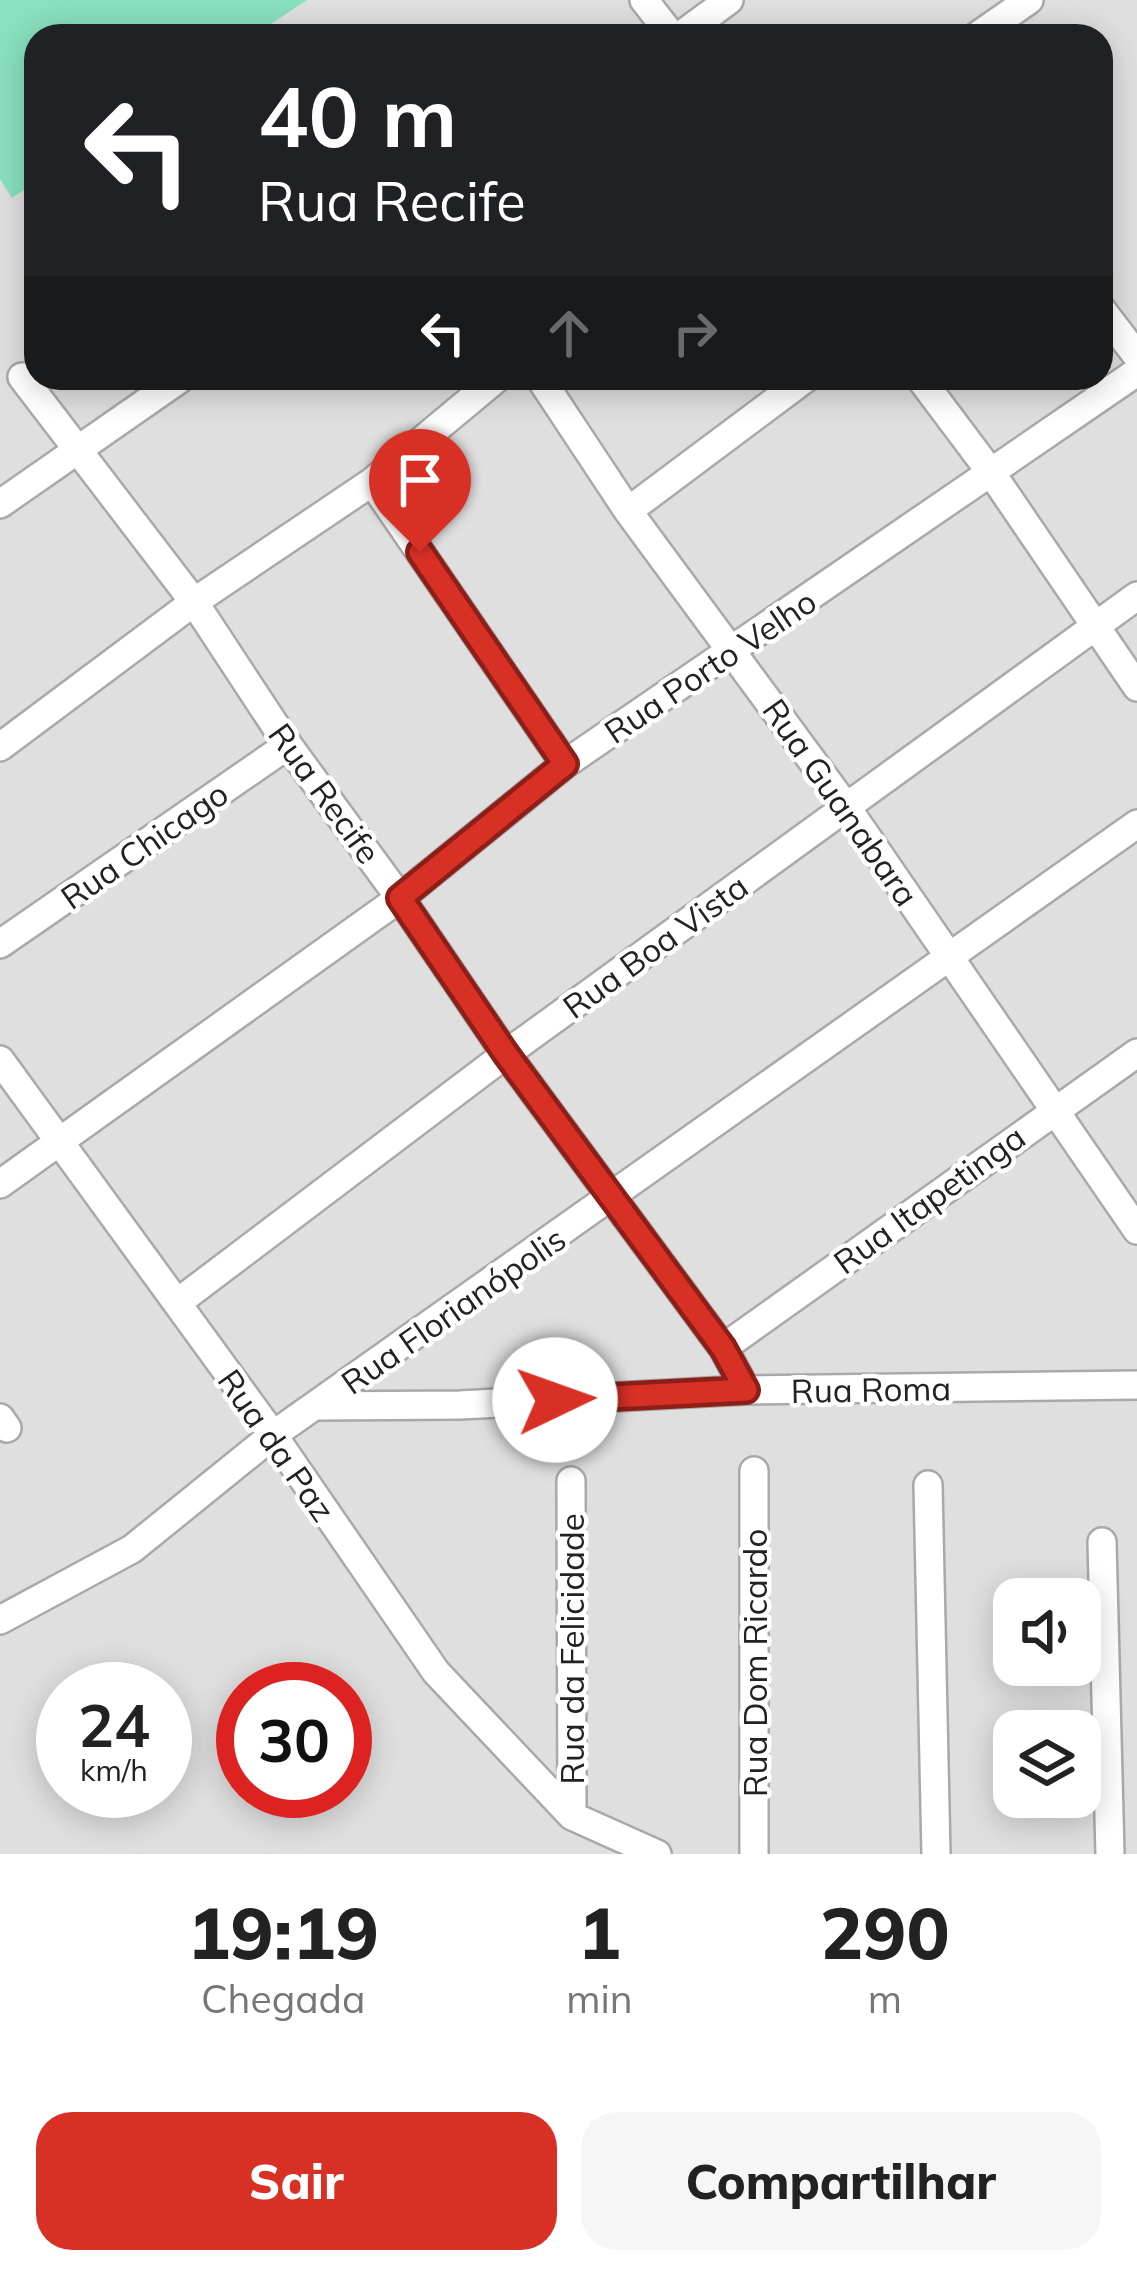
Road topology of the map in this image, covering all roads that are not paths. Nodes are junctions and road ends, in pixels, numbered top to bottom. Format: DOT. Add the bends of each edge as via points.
graph roads {
  1 [pos="644,0"];
  2 [pos="729,0"];
  3 [pos="1029,0"];
  4 [pos="665,24"];
  5 [pos="694,24"];
  6 [pos="994,24"];
  7 [pos="1113,324"];
  8 [pos="1137,356"];
  9 [pos="22,376"];
  10 [pos="24,379"];
  11 [pos="33,390"];
  12 [pos="164,390"];
  13 [pos="482,390"];
  14 [pos="548,390"];
  15 [pos="790,390"];
  16 [pos="929,390"];
  17 [pos="1113,390"];
  18 [pos="78,450"];
  19 [pos="992,474"];
  20 [pos="372,482"];
  21 [pos="0,504"];
  22 [pos="628,511"];
  23 [pos="1137,596"];
  24 [pos="194,602"];
  25 [pos="1097,625"];
  26 [pos="734,650"];
  27 [pos="1137,687"];
  28 [pos="288,745"];
  29 [pos="0,747"];
  30 [pos="565,764"];
  31 [pos="847,808"];
  32 [pos="1137,824"];
  33 [pos="400,898"];
  34 [pos="0,944"];
  35 [pos="949,956"];
  36 [pos="1137,1053"];
  37 [pos="506,1054"];
  38 [pos="0,1060"];
  39 [pos="1053,1110"];
  40 [pos="59,1142"];
  41 [pos="0,1184"];
  42 [pos="611,1198"];
  43 [pos="1137,1230"];
  44 [pos="177,1303"];
  45 [pos="723,1348"];
  46 [pos="1137,1385"];
  47 [pos="746,1390"];
  48 [pos="318,1406"];
  49 [pos="273,1435"];
  50 [pos="754,1471"];
  51 [pos="571,1481"];
  52 [pos="928,1485"];
  53 [pos="1102,1542"];
  54 [pos="0,1620"];
  55 [pos="572,1816"];
  56 [pos="657,1854"];
  57 [pos="754,1854"];
  58 [pos="936,1854"];
  59 [pos="1110,1854"];
  1 -- 4 [label="street"];
  2 -- 5 [label="street"];
  3 -- 6 [label="street"];
  7 -- 8 [label="street"];
  9 -- 10 [label="street, Rua Recife"];
  11 -- 18 [label="street, Rua Recife"];
  12 -- 18 [label="street"];
  13 -- 20 [label="street"];
  14 -- 22 [label="street, Rua Guanabara"];
  15 -- 22 [label="street"];
  16 -- 19 [label="street"];
  17 -- 19 [label="street, Rua Porto Velho"];
  18 -- 21 [label="street"];
  18 -- 24 [label="street, Rua Recife"];
  19 -- 25 [label="street"];
  19 -- 26 [label="street, Rua Porto Velho"];
  20 -- 24 [label="street"];
  20 -- 30 [label="street"];
  22 -- 26 [label="street, Rua Guanabara"];
  23 -- 25 [label="street, Rua Boa Vista"];
  24 -- 28 [label="street, Rua Recife"];
  24 -- 29 [label="street"];
  25 -- 27 [label="street"];
  25 -- 31 [label="street, Rua Boa Vista"];
  26 -- 30 [label="street, Rua Porto Velho"];
  26 -- 31 [label="street, Rua Guanabara"];
  28 -- 33 [label="street, Rua Recife"];
  28 -- 34 [label="street, Rua Chicago"];
  30 -- 33 [label="street, Rua Porto Velho"];
  31 -- 35 [label="street, Rua Guanabara"];
  31 -- 37 [label="street, Rua Boa Vista"];
  32 -- 35 [label="street, Rua Florianópolis"];
  33 -- 37 [label="street, Rua Recife"];
  33 -- 40 [label="street, Rua Porto Velho"];
  35 -- 39 [label="street, Rua Guanabara"];
  35 -- 42 [label="street, Rua Florianópolis"];
  36 -- 39 [label="street, Rua Itapetinga"];
  37 -- 42 [label="street, Rua Recife"];
  37 -- 44 [label="street, Rua Boa Vista"];
  38 -- 40 [label="street, Rua da Paz"];
  39 -- 43 [label="street, Rua Guanabara"];
  39 -- 45 [label="street, Rua Itapetinga"];
  40 -- 41 [label="street, Rua Porto Velho"];
  40 -- 44 [label="street, Rua da Paz"];
  42 -- 45 [label="street, Rua Recife"];
  42 -- 48 [label="street, Rua Florianópolis"];
  44 -- 49 [label="street, Rua da Paz"];
  45 -- 47 [label="street, Rua Recife"];
  46 -- 47 [label="street, Rua Roma"];
  47 -- 48 [label="street, Rua Roma"];
  48 -- 49 [label="street, Rua Florianópolis"];
  49 -- 54 [label="street, Rua Florianópolis" via="132,1549"];
  49 -- 55 [label="street, Rua da Paz" via="436,1672"];
  50 -- 57 [label="street, Rua Dom Ricardo"];
  51 -- 55 [label="street, Rua da Felicidade"];
  52 -- 58 [label="street"];
  53 -- 59 [label="street"];
  55 -- 56 [label="street"];
}
